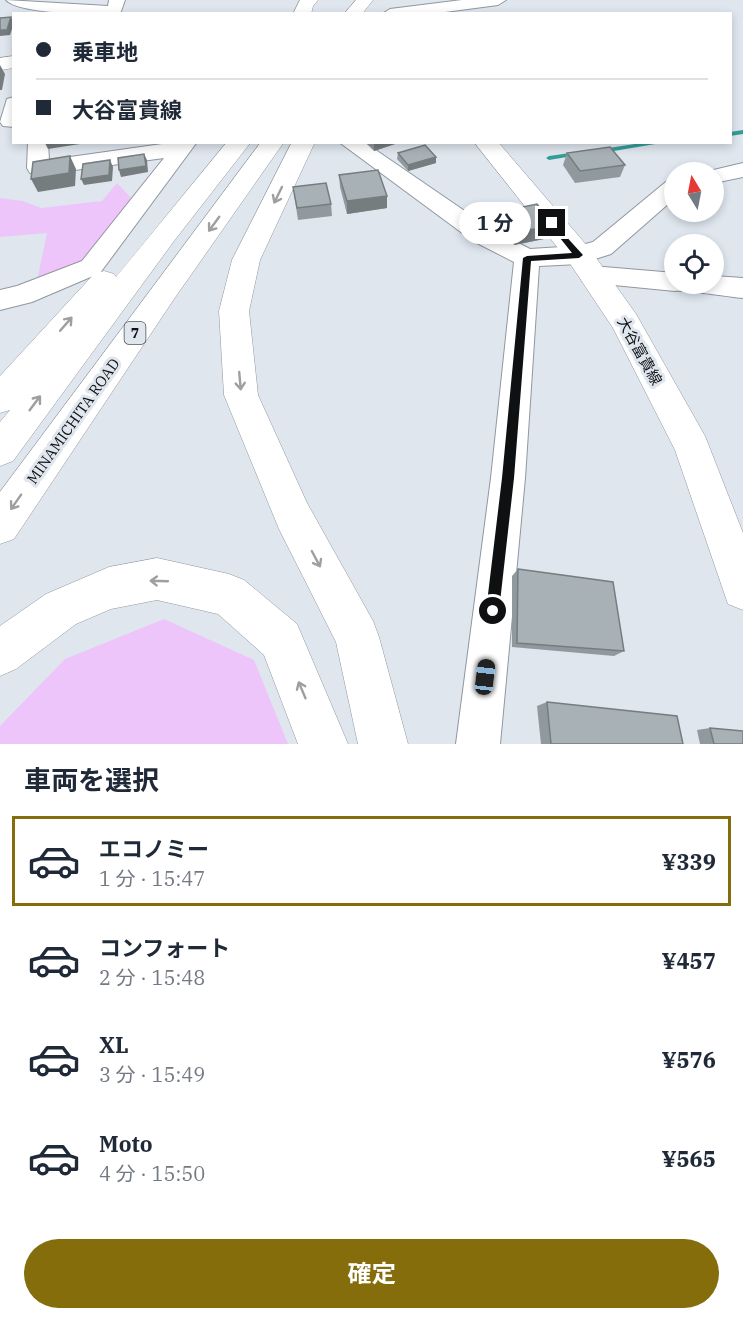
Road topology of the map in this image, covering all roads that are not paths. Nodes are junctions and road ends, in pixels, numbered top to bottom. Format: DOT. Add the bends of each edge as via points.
graph roads {
  1 [pos="14,0"];
  2 [pos="117,0"];
  3 [pos="498,0"];
  4 [pos="385,9"];
  5 [pos="38,144"];
  6 [pos="222,144"];
  7 [pos="238,144"];
  8 [pos="272,144"];
  9 [pos="303,144"];
  10 [pos="352,144"];
  11 [pos="487,144"];
  12 [pos="184,146"];
  13 [pos="743,170"];
  14 [pos="724,174"];
  15 [pos="664,195"];
  16 [pos="527,258"];
  17 [pos="586,265"];
  18 [pos="664,280"];
  19 [pos="724,286"];
  20 [pos="743,288"];
  21 [pos="0,300"];
  22 [pos="0,399"];
  23 [pos="0,450"];
  24 [pos="0,525"];
  25 [pos="743,589"];
  26 [pos="0,652"];
  27 [pos="323,744"];
  28 [pos="383,744"];
  29 [pos="478,744"];
  1 -- 2 [label="street" via="31,5 114,11"];
  3 -- 4 [label="street"];
  5 -- 12 [label="street" via="38,168"];
  22 -- 6 [label="main road, one-way"];
  23 -- 7 [label="main road, 7, one-way"];
  8 -- 24 [label="main road, MINAMICHITA ROAD / 7, one-way"];
  9 -- 28 [label="main road, one-way" via="246,260 234,311 241,395 293,516 357,638"];
  10 -- 16 [label="street" via="482,235"];
  11 -- 17 [label="main road, 大谷富貴線"];
  12 -- 21 [label="street" via="91,267"];
  13 -- 14 [label="street"];
  15 -- 17 [label="street"];
  16 -- 17 [label="street"];
  16 -- 29 [label="street" via="508,478"];
  17 -- 18 [label="street"];
  17 -- 25 [label="main road, 大谷富貴線" via="625,322 692,447"];
  19 -- 20 [label="street"];
  27 -- 26 [label="main road, one-way" via="282,640 229,595 157,579 109,588 61,609"];
}
